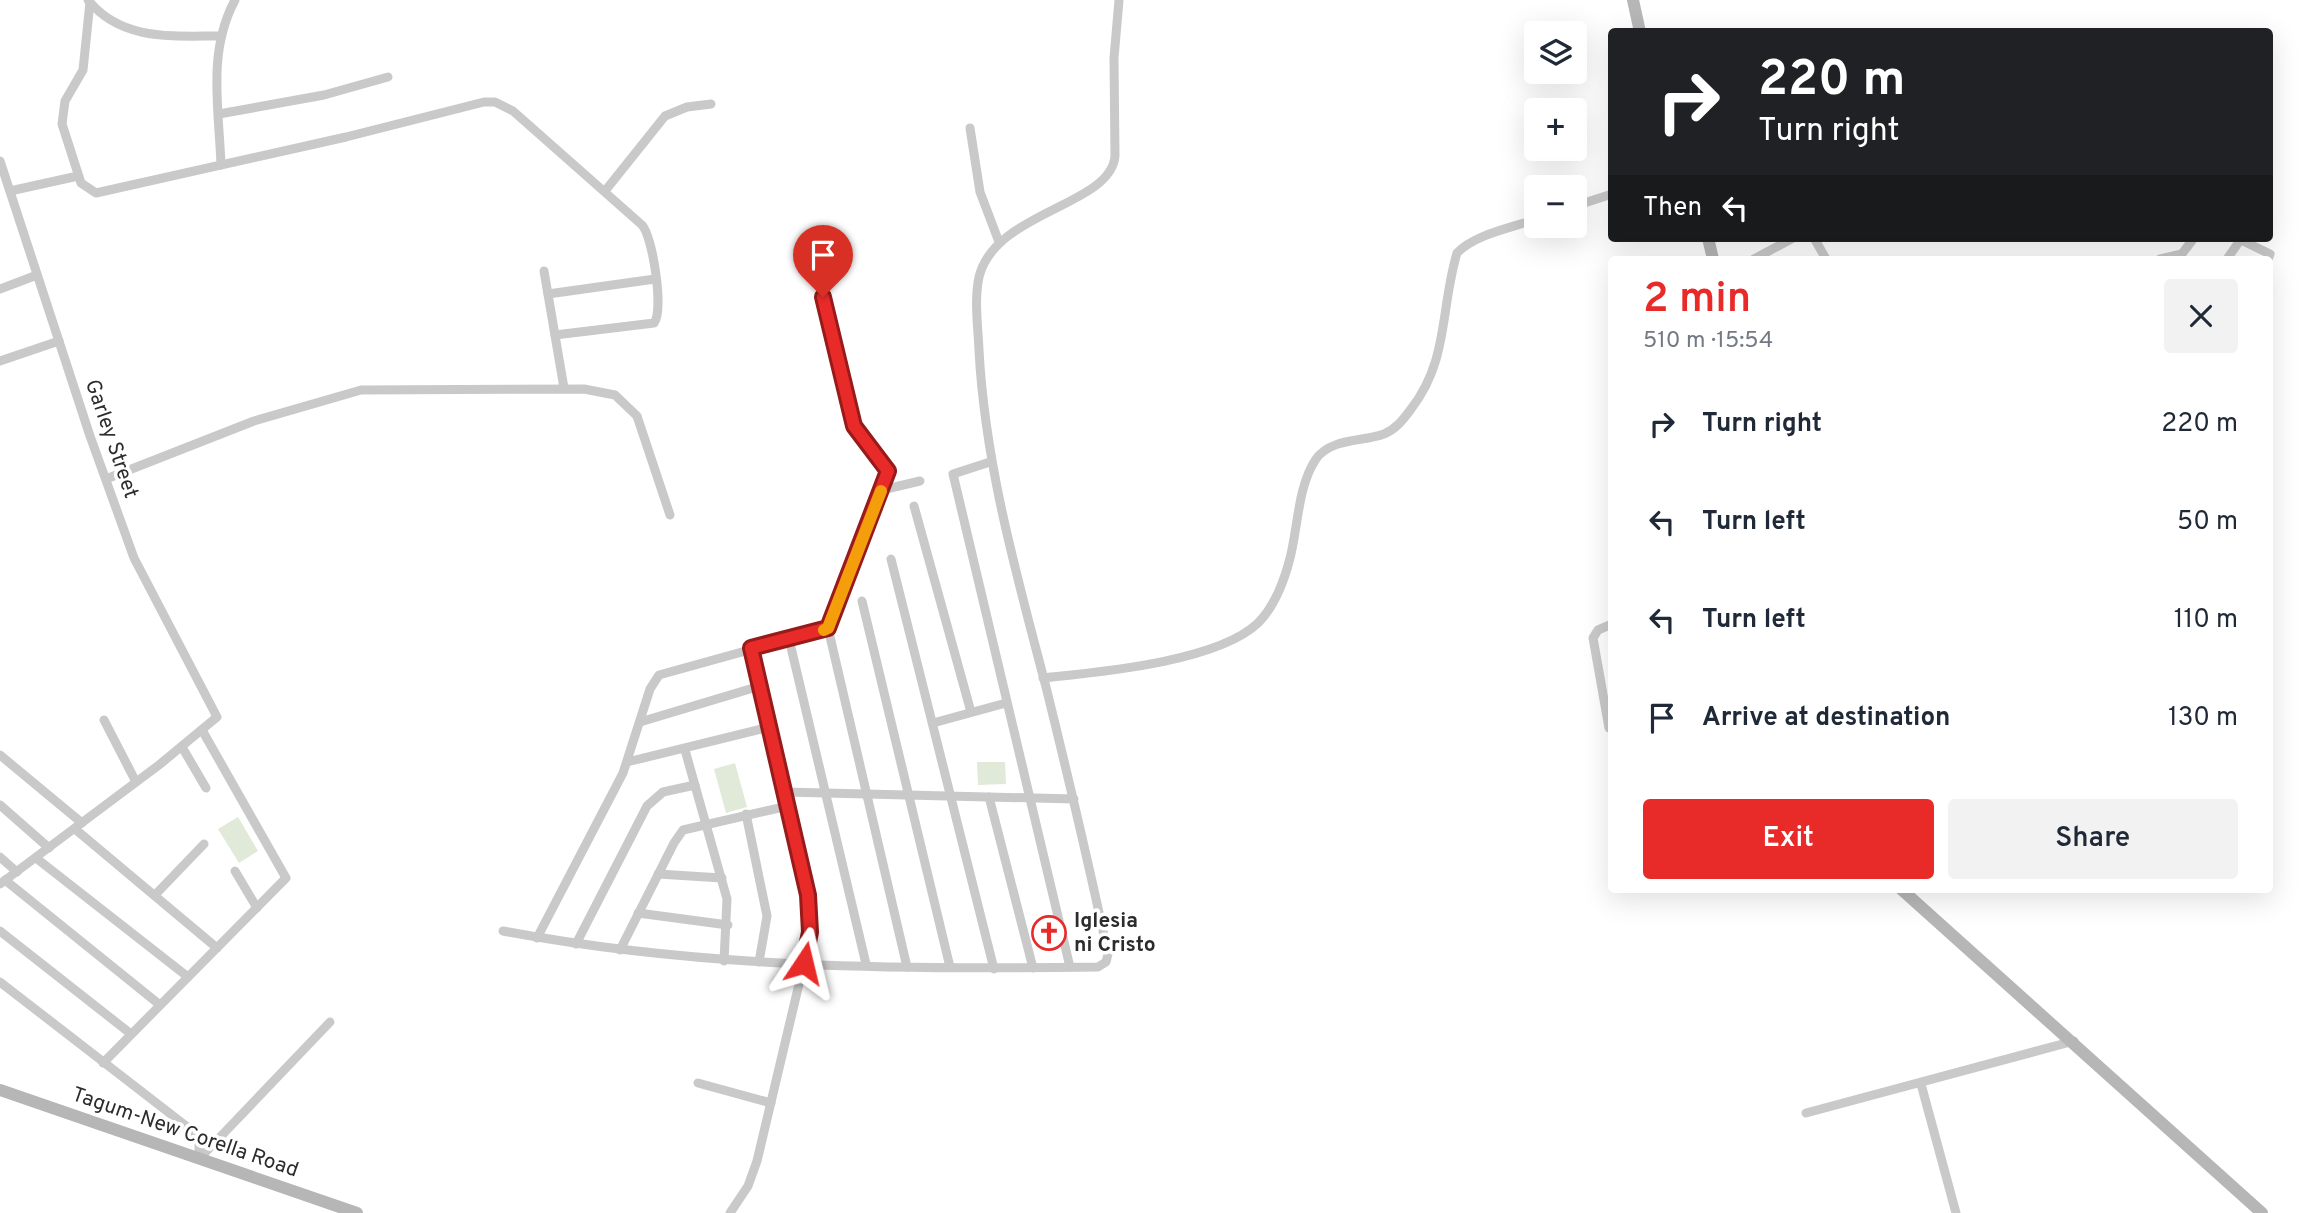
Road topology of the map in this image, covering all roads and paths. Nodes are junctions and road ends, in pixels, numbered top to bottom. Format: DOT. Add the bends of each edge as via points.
graph roads {
  1 [pos="235,0"];
  2 [pos="1119,0"];
  3 [pos="1633,0"];
  4 [pos="89,1"];
  5 [pos="1639,28"];
  6 [pos="219,36"];
  7 [pos="388,77"];
  8 [pos="711,104"];
  9 [pos="219,114"];
  10 [pos="970,128"];
  11 [pos="0,160"];
  12 [pos="221,165"];
  13 [pos="78,176"];
  14 [pos="10,191"];
  15 [pos="604,191"];
  16 [pos="1608,195"];
  17 [pos="1587,202"];
  18 [pos="1524,223"];
  19 [pos="999,242"];
  20 [pos="1786,242"];
  21 [pos="2246,242"];
  22 [pos="1760,256"];
  23 [pos="2269,256"];
  24 [pos="544,271"];
  25 [pos="818,274"];
  26 [pos="37,275"];
  27 [pos="655,279"];
  28 [pos="0,289"];
  29 [pos="548,294"];
  30 [pos="555,335"];
  31 [pos="59,341"];
  32 [pos="0,361"];
  33 [pos="564,388"];
  34 [pos="990,461"];
  35 [pos="106,479"];
  36 [pos="920,481"];
  37 [pos="882,490"];
  38 [pos="914,506"];
  39 [pos="670,515"];
  40 [pos="891,559"];
  41 [pos="862,601"];
  42 [pos="1608,626"];
  43 [pos="828,628"];
  44 [pos="789,639"];
  45 [pos="751,648"];
  46 [pos="1043,678"];
  47 [pos="760,686"];
  48 [pos="1006,704"];
  49 [pos="971,712"];
  50 [pos="104,720"];
  51 [pos="640,722"];
  52 [pos="1608,722"];
  53 [pos="933,723"];
  54 [pos="770,727"];
  55 [pos="202,730"];
  56 [pos="181,747"];
  57 [pos="685,750"];
  58 [pos="0,755"];
  59 [pos="627,762"];
  60 [pos="136,782"];
  61 [pos="695,785"];
  62 [pos="206,788"];
  63 [pos="785,792"];
  64 [pos="826,793"];
  65 [pos="867,794"];
  66 [pos="908,795"];
  67 [pos="951,796"];
  68 [pos="989,797"];
  69 [pos="1029,798"];
  70 [pos="1074,799"];
  71 [pos="0,805"];
  72 [pos="788,806"];
  73 [pos="746,814"];
  74 [pos="708,822"];
  75 [pos="79,826"];
  76 [pos="204,844"];
  77 [pos="49,848"];
  78 [pos="0,857"];
  79 [pos="36,858"];
  80 [pos="235,871"];
  81 [pos="17,872"];
  82 [pos="658,874"];
  83 [pos="722,878"];
  84 [pos="2,882"];
  85 [pos="1906,893"];
  86 [pos="155,895"];
  87 [pos="257,908"];
  88 [pos="638,913"];
  89 [pos="728,925"];
  90 [pos="0,931"];
  91 [pos="503,931"];
  92 [pos="537,937"];
  93 [pos="576,944"];
  94 [pos="217,948"];
  95 [pos="620,950"];
  96 [pos="724,961"];
  97 [pos="759,962"];
  98 [pos="804,963"];
  99 [pos="866,964"];
  100 [pos="907,967"];
  101 [pos="950,967"];
  102 [pos="1033,968"];
  103 [pos="1070,968"];
  104 [pos="994,969"];
  105 [pos="188,977"];
  106 [pos="0,982"];
  107 [pos="160,1005"];
  108 [pos="330,1022"];
  109 [pos="131,1034"];
  110 [pos="2074,1041"];
  111 [pos="103,1063"];
  112 [pos="698,1083"];
  113 [pos="1921,1084"];
  114 [pos="0,1090"];
  115 [pos="771,1103"];
  116 [pos="1806,1113"];
  117 [pos="199,1158"];
  118 [pos="357,1213"];
  119 [pos="730,1213"];
  120 [pos="1956,1213"];
  121 [pos="2262,1213"];
  1 -- 6 [label="street"];
  2 -- 19 [label="street" via="1112,171"];
  3 -- 5 [label="street"];
  4 -- 6 [label="street" via="111,19 145,34"];
  4 -- 13 [label="street" via="83,70 62,110"];
  6 -- 9 [label="street"];
  7 -- 9 [label="street" via="324,95"];
  8 -- 15 [label="street" via="665,116"];
  9 -- 12 [label="street"];
  10 -- 19 [label="street" via="980,192"];
  11 -- 14 [label="street, Garley Street"];
  12 -- 13 [label="street" via="102,193 85,188"];
  12 -- 15 [label="street" via="495,102 513,111"];
  13 -- 14 [label="street"];
  14 -- 26 [label="street, Garley Street"];
  15 -- 27 [label="street" via="650,235"];
  16 -- 17 [label="street"];
  18 -- 46 [label="street" via="1464,245 1457,253 1432,379 1396,428 1341,443 1315,460 1306,479 1284,577 1269,611 1256,625 1207,649 1168,659"];
  19 -- 34 [label="street" via="982,268 977,302"];
  20 -- 22 [label="street"];
  21 -- 23 [label="street"];
  24 -- 29 [label="street"];
  25 -- 37 [label="street" via="849,413 888,471"];
  26 -- 28 [label="street"];
  26 -- 31 [label="street, Garley Street"];
  27 -- 29 [label="street"];
  27 -- 30 [label="street" via="659,310 654,323"];
  29 -- 30 [label="street"];
  30 -- 33 [label="street"];
  31 -- 32 [label="street"];
  31 -- 35 [label="street, Garley Street"];
  33 -- 35 [label="street" via="361,390 254,421"];
  33 -- 39 [label="street" via="615,395 638,416"];
  34 -- 46 [label="street"];
  34 -- 48 [label="street" via="953,474"];
  35 -- 55 [label="street, Garley Street" via="148,590 217,717"];
  36 -- 37 [label="street"];
  37 -- 43 [label="street"];
  38 -- 49 [label="street"];
  40 -- 53 [label="street"];
  41 -- 66 [label="street"];
  42 -- 52 [label="street" via="1593,638"];
  43 -- 44 [label="street"];
  43 -- 65 [label="street"];
  44 -- 45 [label="street"];
  44 -- 64 [label="street"];
  45 -- 47 [label="street"];
  45 -- 51 [label="street" via="659,675"];
  46 -- 70 [label="street"];
  47 -- 51 [label="street"];
  47 -- 54 [label="street"];
  48 -- 49 [label="street"];
  48 -- 69 [label="street"];
  49 -- 53 [label="street"];
  50 -- 60 [label="street"];
  51 -- 59 [label="street"];
  53 -- 67 [label="street"];
  54 -- 57 [label="street"];
  54 -- 63 [label="street"];
  55 -- 56 [label="street"];
  55 -- 87 [label="street" via="286,878"];
  56 -- 60 [label="street"];
  56 -- 62 [label="street"];
  57 -- 59 [label="street"];
  57 -- 61 [label="street"];
  58 -- 75 [label="street"];
  59 -- 92 [label="street"];
  60 -- 75 [label="street"];
  61 -- 74 [label="street"];
  61 -- 93 [label="street" via="663,792 647,806"];
  63 -- 64 [label="street"];
  63 -- 72 [label="street"];
  64 -- 65 [label="street"];
  64 -- 99 [label="street"];
  65 -- 66 [label="street"];
  65 -- 100 [label="street"];
  66 -- 67 [label="street"];
  66 -- 101 [label="street"];
  67 -- 68 [label="street"];
  67 -- 104 [label="street"];
  68 -- 69 [label="street"];
  68 -- 102 [label="street"];
  69 -- 70 [label="street"];
  69 -- 103 [label="street"];
  70 -- 103 [label="street" via="1108,958 1098,967"];
  71 -- 77 [label="street"];
  72 -- 73 [label="street"];
  72 -- 98 [label="street" via="811,912"];
  73 -- 74 [label="street"];
  73 -- 97 [label="street" via="767,916"];
  74 -- 82 [label="street" via="680,834"];
  74 -- 83 [label="street"];
  75 -- 77 [label="street"];
  75 -- 86 [label="street"];
  76 -- 86 [label="street"];
  77 -- 79 [label="street"];
  78 -- 81 [label="street"];
  79 -- 81 [label="street"];
  79 -- 105 [label="street"];
  80 -- 87 [label="street"];
  81 -- 84 [label="street"];
  82 -- 83 [label="street"];
  82 -- 88 [label="street"];
  83 -- 89 [label="street"];
  84 -- 107 [label="street"];
  85 -- 110 [label="street"];
  86 -- 94 [label="street"];
  87 -- 94 [label="street"];
  88 -- 89 [label="street"];
  88 -- 95 [label="street"];
  89 -- 96 [label="street"];
  90 -- 109 [label="street"];
  91 -- 92 [label="street"];
  92 -- 93 [label="street"];
  93 -- 95 [label="street"];
  94 -- 105 [label="street"];
  95 -- 96 [label="street"];
  96 -- 97 [label="street"];
  97 -- 98 [label="street"];
  98 -- 99 [label="street"];
  98 -- 115 [label="street"];
  99 -- 100 [label="street"];
  100 -- 101 [label="street"];
  101 -- 104 [label="street"];
  102 -- 103 [label="street"];
  102 -- 104 [label="street"];
  105 -- 107 [label="street"];
  106 -- 111 [label="street"];
  107 -- 109 [label="street"];
  108 -- 117 [label="street"];
  109 -- 111 [label="street"];
  110 -- 113 [label="street"];
  110 -- 121 [label="street"];
  111 -- 117 [label="street" via="195,1133"];
  112 -- 115 [label="street"];
  113 -- 116 [label="street"];
  113 -- 120 [label="street"];
  114 -- 117 [label="street, Tagum-New Corella Road"];
  115 -- 119 [label="street" via="752,1175"];
  117 -- 118 [label="street, Tagum-New Corella Road"];
}
